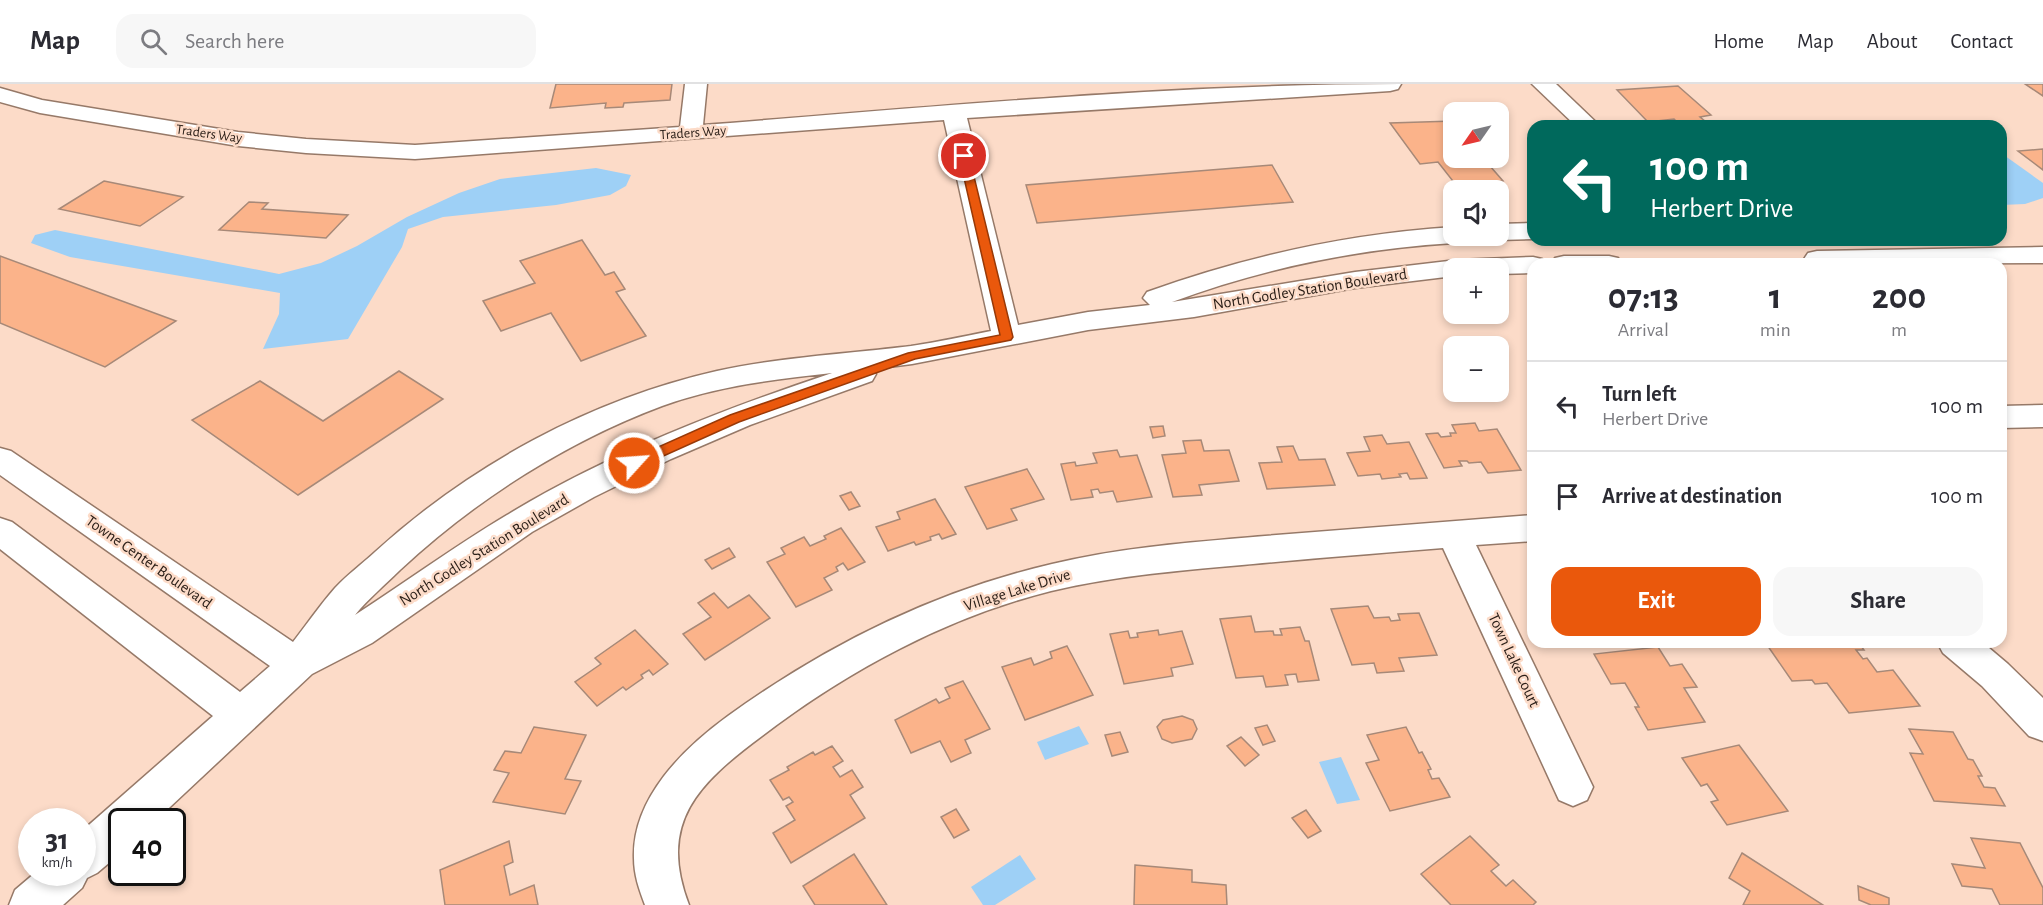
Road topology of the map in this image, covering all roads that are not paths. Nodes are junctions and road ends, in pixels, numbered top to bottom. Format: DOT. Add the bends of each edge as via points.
graph roads {
  1 [pos="696,84"];
  2 [pos="1390,84"];
  3 [pos="1543,84"];
  4 [pos="0,95"];
  5 [pos="954,112"];
  6 [pos="1582,120"];
  7 [pos="691,133"];
  8 [pos="1527,231"];
  9 [pos="1509,232"];
  10 [pos="1443,235"];
  11 [pos="2007,238"];
  12 [pos="2043,240"];
  13 [pos="1595,246"];
  14 [pos="1813,254"];
  15 [pos="2043,255"];
  16 [pos="1604,258"];
  17 [pos="1527,265"];
  18 [pos="1088,321"];
  19 [pos="1007,337"];
  20 [pos="912,355"];
  21 [pos="2043,416"];
  22 [pos="2007,417"];
  23 [pos="0,459"];
  24 [pos="1527,528"];
  25 [pos="0,531"];
  26 [pos="1454,534"];
  27 [pos="1963,648"];
  28 [pos="297,665"];
  29 [pos="243,717"];
  30 [pos="2043,724"];
  31 [pos="1573,787"];
  32 [pos="140,808"];
  33 [pos="108,836"];
  34 [pos="96,847"];
  35 [pos="52,886"];
  36 [pos="31,905"];
  37 [pos="667,905"];
  1 -- 7 [label="street"];
  2 -- 5 [label="street, Traders Way"];
  3 -- 6 [label="street"];
  4 -- 7 [label="street, Traders Way" via="51,108 238,138 393,151"];
  5 -- 7 [label="street, Traders Way"];
  5 -- 19 [label="street"];
  8 -- 9 [label="street"];
  10 -- 18 [label="street, North Godley Station Boulevard" via="1323,250 1239,270"];
  11 -- 12 [label="street"];
  13 -- 16 [label="street"];
  14 -- 15 [label="street"];
  17 -- 18 [label="street, North Godley Station Boulevard" via="1457,268 1355,280 1194,308"];
  18 -- 19 [label="street, North Godley Station Boulevard"];
  19 -- 20 [label="street, North Godley Station Boulevard"];
  20 -- 28 [label="street, North Godley Station Boulevard" via="735,418 596,482 463,560 357,633"];
  20 -- 28 [label="street, North Godley Station Boulevard" via="772,370 717,381 653,398 541,450 475,490 416,535 348,598"];
  21 -- 22 [label="street"];
  23 -- 28 [label="street, Towne Center Boulevard"];
  24 -- 26 [label="street, Village Lake Drive"];
  25 -- 29 [label="street"];
  26 -- 31 [label="street, Town Lake Court"];
  26 -- 37 [label="street, Village Lake Drive" via="1118,564 1018,587 906,629 771,706 687,776 670,799 657,839 657,877"];
  27 -- 30 [label="street"];
  28 -- 29 [label="street, North Godley Station Boulevard"];
  29 -- 32 [label="street, North Godley Station Boulevard"];
  33 -- 34 [label="street, North Godley Station Boulevard"];
  35 -- 36 [label="street"];
}
